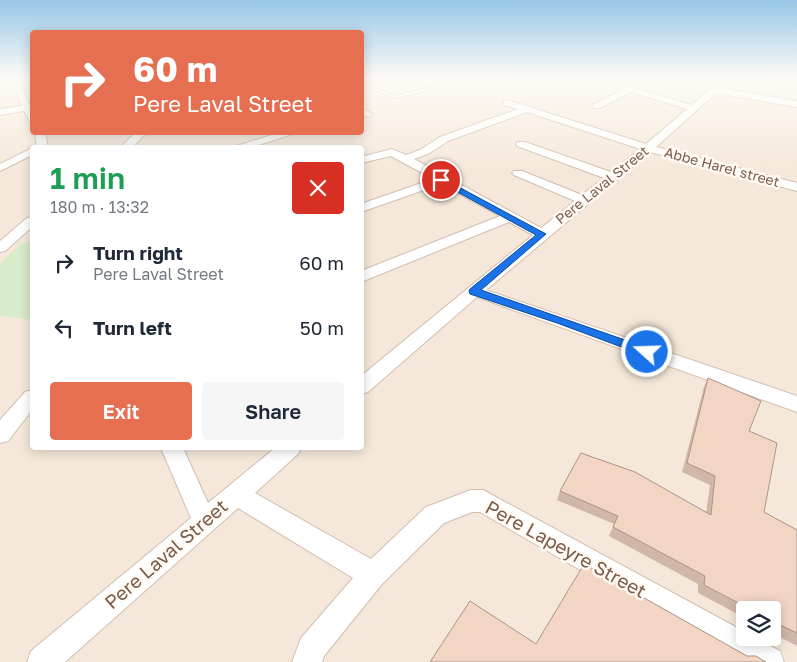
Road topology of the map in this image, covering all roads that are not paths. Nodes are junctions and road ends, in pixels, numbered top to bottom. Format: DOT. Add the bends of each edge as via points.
graph roads {
  1 [pos="19,109"];
  2 [pos="527,109"];
  3 [pos="693,109"];
  4 [pos="0,112"];
  5 [pos="139,135"];
  6 [pos="283,135"];
  7 [pos="521,144"];
  8 [pos="128,145"];
  9 [pos="246,145"];
  10 [pos="648,148"];
  11 [pos="30,153"];
  12 [pos="364,159"];
  13 [pos="405,160"];
  14 [pos="0,168"];
  15 [pos="518,173"];
  16 [pos="613,177"];
  17 [pos="441,180"];
  18 [pos="797,187"];
  19 [pos="584,200"];
  20 [pos="364,207"];
  21 [pos="509,216"];
  22 [pos="30,223"];
  23 [pos="542,234"];
  24 [pos="0,248"];
  25 [pos="364,276"];
  26 [pos="474,291"];
  27 [pos="364,384"];
  28 [pos="30,399"];
  29 [pos="797,404"];
  30 [pos="0,436"];
  31 [pos="173,450"];
  32 [pos="288,450"];
  33 [pos="236,494"];
  34 [pos="204,521"];
  35 [pos="373,575"];
  36 [pos="42,662"];
  37 [pos="307,662"];
  38 [pos="769,662"];
  1 -- 4 [label="street"];
  2 -- 10 [label="street, Abbe Harel street"];
  2 -- 13 [label="street" via="444,139"];
  3 -- 10 [label="street, Pere Laval Street"];
  5 -- 8 [label="street"];
  6 -- 9 [label="street"];
  7 -- 16 [label="street"];
  10 -- 16 [label="street, Pere Laval Street"];
  10 -- 18 [label="street, Abbe Harel street"];
  11 -- 14 [label="street"];
  12 -- 13 [label="street" via="392,152"];
  13 -- 17 [label="street"];
  15 -- 19 [label="street"];
  16 -- 19 [label="street, Pere Laval Street"];
  17 -- 20 [label="street"];
  17 -- 21 [label="street"];
  19 -- 23 [label="street, Pere Laval Street"];
  21 -- 23 [label="street"];
  21 -- 25 [label="street"];
  22 -- 24 [label="street"];
  23 -- 26 [label="street, Pere Laval Street"];
  26 -- 27 [label="street, Pere Laval Street"];
  26 -- 29 [label="street"];
  28 -- 30 [label="street"];
  31 -- 34 [label="street"];
  32 -- 33 [label="street, Pere Laval Street"];
  33 -- 34 [label="street, Pere Laval Street"];
  33 -- 35 [label="street"];
  34 -- 36 [label="street, Pere Laval Street"];
  35 -- 37 [label="street, Pere Lapeyre Street" via="311,648"];
  35 -- 38 [label="street, Pere Lapeyre Street" via="435,515 471,500 483,501"];
}
